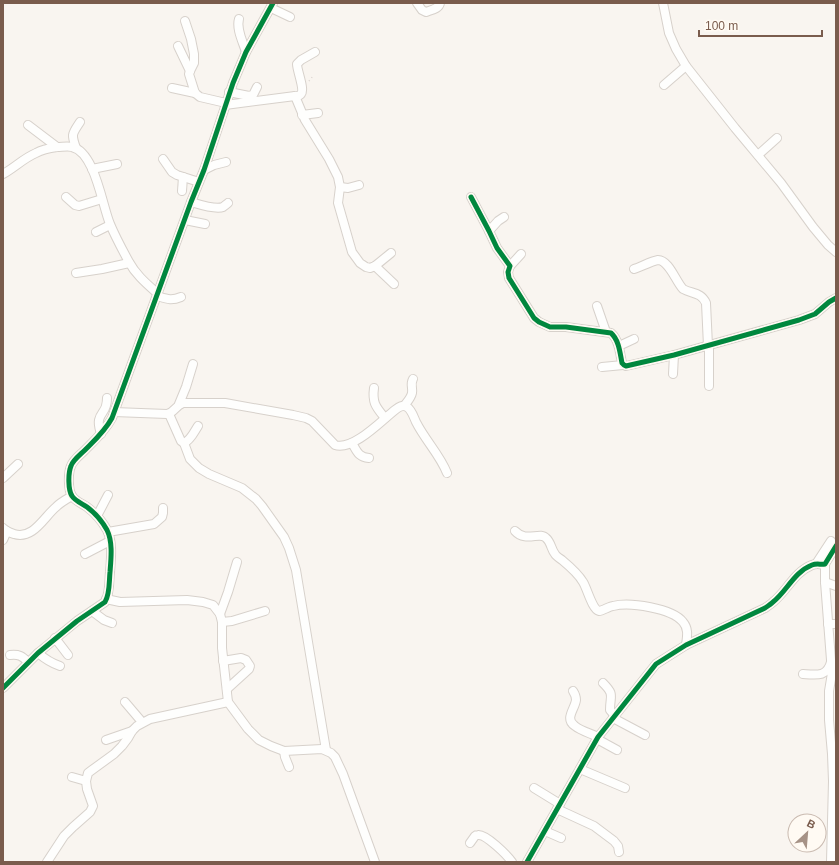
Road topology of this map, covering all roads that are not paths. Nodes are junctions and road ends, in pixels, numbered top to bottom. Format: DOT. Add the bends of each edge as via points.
graph roads {
  1 [pos="418,3"];
  2 [pos="440,3"];
  3 [pos="663,3"];
  4 [pos="272,6"];
  5 [pos="290,17"];
  6 [pos="239,19"];
  7 [pos="184,21"];
  8 [pos="178,46"];
  9 [pos="246,52"];
  10 [pos="315,52"];
  11 [pos="686,66"];
  12 [pos="190,71"];
  13 [pos="664,84"];
  14 [pos="257,87"];
  15 [pos="172,88"];
  16 [pos="229,92"];
  17 [pos="195,93"];
  18 [pos="295,96"];
  19 [pos="225,104"];
  20 [pos="318,113"];
  21 [pos="302,115"];
  22 [pos="80,122"];
  23 [pos="28,125"];
  24 [pos="777,138"];
  25 [pos="57,147"];
  26 [pos="76,148"];
  27 [pos="758,155"];
  28 [pos="163,159"];
  29 [pos="226,162"];
  30 [pos="117,164"];
  31 [pos="92,169"];
  32 [pos="204,170"];
  33 [pos="3,174"];
  34 [pos="183,177"];
  35 [pos="199,182"];
  36 [pos="359,185"];
  37 [pos="340,187"];
  38 [pos="182,191"];
  39 [pos="66,197"];
  40 [pos="471,197"];
  41 [pos="102,199"];
  42 [pos="191,202"];
  43 [pos="228,203"];
  44 [pos="504,217"];
  45 [pos="185,220"];
  46 [pos="204,224"];
  47 [pos="110,225"];
  48 [pos="489,231"];
  49 [pos="96,232"];
  50 [pos="836,252"];
  51 [pos="391,253"];
  52 [pos="521,254"];
  53 [pos="129,263"];
  54 [pos="376,266"];
  55 [pos="510,266"];
  56 [pos="634,269"];
  57 [pos="76,273"];
  58 [pos="394,284"];
  59 [pos="157,295"];
  60 [pos="181,297"];
  61 [pos="836,298"];
  62 [pos="597,306"];
  63 [pos="606,332"];
  64 [pos="634,339"];
  65 [pos="619,346"];
  66 [pos="708,346"];
  67 [pos="674,355"];
  68 [pos="193,364"];
  69 [pos="623,364"];
  70 [pos="602,367"];
  71 [pos="673,374"];
  72 [pos="413,379"];
  73 [pos="709,386"];
  74 [pos="374,388"];
  75 [pos="107,398"];
  76 [pos="179,404"];
  77 [pos="404,406"];
  78 [pos="114,412"];
  79 [pos="169,414"];
  80 [pos="385,418"];
  81 [pos="198,426"];
  82 [pos="101,434"];
  83 [pos="184,443"];
  84 [pos="352,443"];
  85 [pos="368,458"];
  86 [pos="18,464"];
  87 [pos="447,473"];
  88 [pos="3,478"];
  89 [pos="108,495"];
  90 [pos="72,496"];
  91 [pos="163,508"];
  92 [pos="97,516"];
  93 [pos="5,530"];
  94 [pos="515,531"];
  95 [pos="108,532"];
  96 [pos="3,540"];
  97 [pos="110,541"];
  98 [pos="834,543"];
  99 [pos="85,554"];
  100 [pos="237,562"];
  101 [pos="820,564"];
  102 [pos="825,582"];
  103 [pos="836,586"];
  104 [pos="106,599"];
  105 [pos="92,611"];
  106 [pos="265,611"];
  107 [pos="221,618"];
  108 [pos="112,622"];
  109 [pos="832,624"];
  110 [pos="55,638"];
  111 [pos="686,645"];
  112 [pos="38,653"];
  113 [pos="10,655"];
  114 [pos="68,655"];
  115 [pos="832,661"];
  116 [pos="28,662"];
  117 [pos="223,662"];
  118 [pos="60,666"];
  119 [pos="804,674"];
  120 [pos="834,674"];
  121 [pos="603,683"];
  122 [pos="3,688"];
  123 [pos="227,689"];
  124 [pos="573,691"];
  125 [pos="125,702"];
  126 [pos="228,702"];
  127 [pos="614,717"];
  128 [pos="142,722"];
  129 [pos="132,731"];
  130 [pos="645,735"];
  131 [pos="597,738"];
  132 [pos="106,740"];
  133 [pos="326,750"];
  134 [pos="617,750"];
  135 [pos="284,751"];
  136 [pos="289,767"];
  137 [pos="580,769"];
  138 [pos="72,777"];
  139 [pos="86,781"];
  140 [pos="534,788"];
  141 [pos="625,788"];
  142 [pos="559,806"];
  143 [pos="545,831"];
  144 [pos="561,838"];
  145 [pos="470,843"];
  146 [pos="620,852"];
  147 [pos="47,862"];
  148 [pos="375,862"];
  149 [pos="512,862"];
  150 [pos="527,862"];
  151 [pos="831,862"];
  1 -- 2 [label="street" via="426,12 438,8"];
  3 -- 11 [label="street" via="669,33"];
  4 -- 5 [label="street"];
  4 -- 9 [label="street"];
  6 -- 9 [label="street" via="238,27"];
  7 -- 12 [label="street" via="194,54 194,63"];
  8 -- 12 [label="street"];
  9 -- 16 [label="street"];
  10 -- 18 [label="street" via="297,64 302,92"];
  11 -- 13 [label="street"];
  11 -- 27 [label="street"];
  12 -- 17 [label="street"];
  14 -- 16 [label="street" via="253,95 249,96"];
  15 -- 17 [label="street"];
  16 -- 19 [label="street"];
  17 -- 19 [label="street" via="200,97"];
  18 -- 19 [label="street"];
  18 -- 21 [label="street"];
  19 -- 32 [label="street"];
  20 -- 21 [label="street"];
  21 -- 37 [label="street" via="329,159"];
  22 -- 26 [label="street" via="72,137"];
  23 -- 25 [label="street"];
  24 -- 27 [label="street"];
  25 -- 26 [label="street"];
  25 -- 33 [label="street" via="36,153"];
  26 -- 31 [label="street" via="85,156"];
  27 -- 50 [label="street" via="788,191 812,227"];
  28 -- 34 [label="street" via="172,172"];
  29 -- 32 [label="street"];
  30 -- 31 [label="street"];
  31 -- 41 [label="street" via="99,183"];
  32 -- 35 [label="street"];
  34 -- 35 [label="street"];
  34 -- 38 [label="street"];
  35 -- 42 [label="street"];
  36 -- 37 [label="street"];
  37 -- 54 [label="street" via="338,203 352,252 366,267"];
  39 -- 41 [label="street" via="80,206"];
  40 -- 48 [label="street"];
  41 -- 47 [label="street"];
  42 -- 43 [label="street" via="206,207 223,207"];
  42 -- 45 [label="street"];
  44 -- 48 [label="street"];
  45 -- 46 [label="street"];
  45 -- 59 [label="street"];
  47 -- 49 [label="street"];
  47 -- 53 [label="street"];
  48 -- 55 [label="street"];
  51 -- 54 [label="street"];
  52 -- 55 [label="street"];
  53 -- 57 [label="street"];
  53 -- 59 [label="street"];
  54 -- 58 [label="street"];
  55 -- 63 [label="street" via="509,278 539,322 550,327"];
  56 -- 66 [label="street" via="656,260 662,261 667,264 683,289 699,294 703,298 706,303"];
  59 -- 60 [label="street" via="171,300"];
  59 -- 78 [label="street"];
  61 -- 66 [label="street" via="809,316"];
  62 -- 63 [label="street"];
  63 -- 65 [label="street" via="613,335"];
  64 -- 65 [label="street"];
  65 -- 69 [label="street"];
  66 -- 67 [label="street"];
  66 -- 73 [label="street"];
  67 -- 69 [label="street" via="626,366"];
  67 -- 71 [label="street"];
  68 -- 76 [label="street"];
  69 -- 70 [label="street"];
  72 -- 77 [label="street" via="412,394"];
  74 -- 80 [label="street" via="374,402"];
  75 -- 82 [label="street" via="106,408 99,420"];
  76 -- 79 [label="street"];
  76 -- 84 [label="street" via="225,403 306,418 338,446"];
  77 -- 80 [label="street" via="400,406"];
  77 -- 87 [label="street" via="410,410"];
  78 -- 79 [label="street"];
  78 -- 82 [label="street"];
  79 -- 83 [label="street"];
  80 -- 84 [label="street"];
  81 -- 83 [label="street"];
  82 -- 90 [label="street" via="71,464 69,480"];
  83 -- 133 [label="street" via="190,459 199,468 235,484 256,499 280,531 289,548 296,570"];
  84 -- 85 [label="street" via="359,454"];
  86 -- 88 [label="street"];
  89 -- 92 [label="street"];
  90 -- 92 [label="street"];
  90 -- 93 [label="street" via="58,505 29,534 16,535"];
  91 -- 95 [label="street" via="162,517 154,524"];
  92 -- 95 [label="street"];
  93 -- 96 [label="street"];
  94 -- 111 [label="street" via="528,537 546,537 554,554 583,581 598,610 630,605 651,607 669,613 679,617 684,623 687,629"];
  95 -- 97 [label="street"];
  97 -- 99 [label="street"];
  97 -- 104 [label="street"];
  98 -- 101 [label="street"];
  100 -- 107 [label="street"];
  101 -- 102 [label="street"];
  101 -- 111 [label="street" via="810,566 793,578 774,602 765,608"];
  102 -- 103 [label="street"];
  102 -- 109 [label="street"];
  104 -- 105 [label="street"];
  104 -- 107 [label="street" via="120,602 203,602 213,605"];
  105 -- 108 [label="street" via="104,620"];
  105 -- 110 [label="street"];
  106 -- 107 [label="street" via="232,621"];
  107 -- 117 [label="street"];
  109 -- 115 [label="street"];
  110 -- 112 [label="street"];
  110 -- 114 [label="street"];
  111 -- 127 [label="street" via="656,664"];
  112 -- 116 [label="street"];
  112 -- 118 [label="street"];
  113 -- 116 [label="street" via="17,654"];
  115 -- 119 [label="street" via="827,671 820,675"];
  115 -- 120 [label="street"];
  116 -- 122 [label="street"];
  117 -- 123 [label="street"];
  117 -- 123 [label="street" via="240,658 246,660 250,666"];
  120 -- 151 [label="street" via="829,691 833,781"];
  121 -- 127 [label="street" via="610,691 610,710"];
  123 -- 126 [label="street"];
  124 -- 131 [label="street" via="576,700 570,721"];
  125 -- 128 [label="street"];
  126 -- 128 [label="street"];
  126 -- 135 [label="street" via="259,740"];
  127 -- 130 [label="street"];
  127 -- 131 [label="street"];
  128 -- 129 [label="street"];
  129 -- 132 [label="street"];
  129 -- 139 [label="street" via="114,754 92,770"];
  131 -- 134 [label="street"];
  131 -- 137 [label="street"];
  133 -- 135 [label="street"];
  133 -- 148 [label="street" via="335,757 343,774"];
  135 -- 136 [label="street"];
  137 -- 141 [label="street"];
  137 -- 142 [label="street"];
  138 -- 139 [label="street"];
  139 -- 147 [label="street" via="92,809 64,836"];
  140 -- 142 [label="street"];
  142 -- 143 [label="street"];
  142 -- 146 [label="street" via="614,841"];
  143 -- 144 [label="street"];
  143 -- 150 [label="street"];
  145 -- 149 [label="street" via="478,834 484,836"];
}
